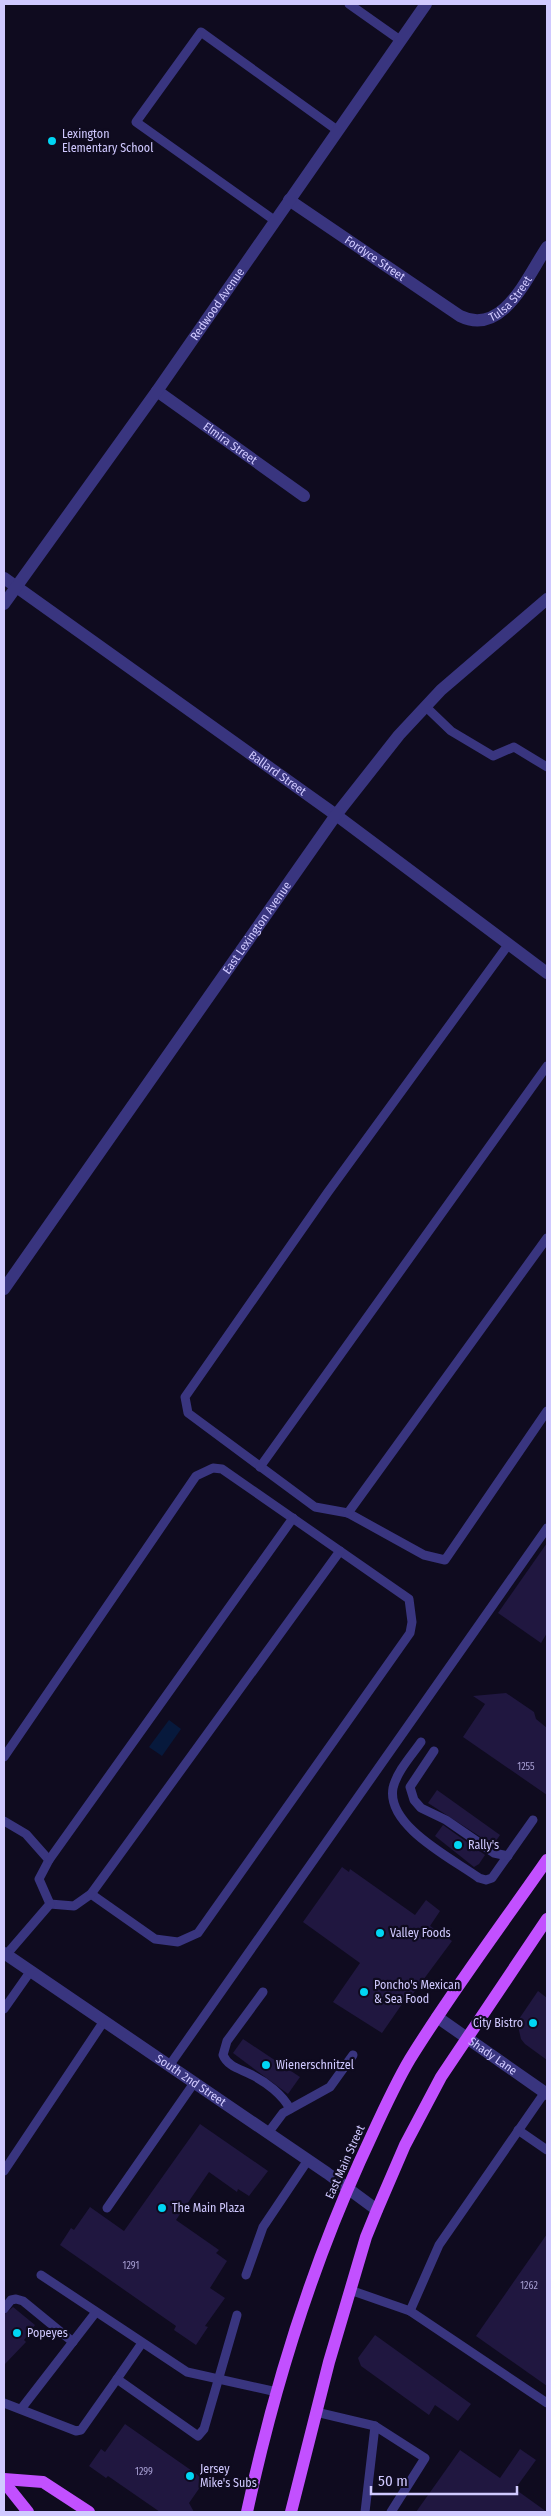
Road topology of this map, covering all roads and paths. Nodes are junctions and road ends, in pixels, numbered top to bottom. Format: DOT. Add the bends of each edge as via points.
graph roads {
  1 [pos="348,4"];
  2 [pos="426,4"];
  3 [pos="400,40"];
  4 [pos="337,130"];
  5 [pos="289,200"];
  6 [pos="274,220"];
  7 [pos="547,248"];
  8 [pos="460,316"];
  9 [pos="157,391"];
  10 [pos="304,496"];
  11 [pos="4,578"];
  12 [pos="16,586"];
  13 [pos="547,599"];
  14 [pos="4,604"];
  15 [pos="424,706"];
  16 [pos="547,767"];
  17 [pos="336,815"];
  18 [pos="508,945"];
  19 [pos="547,973"];
  20 [pos="547,1066"];
  21 [pos="547,1238"];
  22 [pos="4,1288"];
  23 [pos="547,1412"];
  24 [pos="260,1467"];
  25 [pos="348,1513"];
  26 [pos="293,1518"];
  27 [pos="547,1528"];
  28 [pos="340,1551"];
  29 [pos="421,1742"];
  30 [pos="434,1751"];
  31 [pos="4,1758"];
  32 [pos="533,1820"];
  33 [pos="4,1821"];
  34 [pos="508,1856"];
  35 [pos="49,1860"];
  36 [pos="547,1860"];
  37 [pos="91,1894"];
  38 [pos="50,1904"];
  39 [pos="547,1920"];
  40 [pos="5,1954"];
  41 [pos="30,1972"];
  42 [pos="263,1992"];
  43 [pos="4,2009"];
  44 [pos="437,2018"];
  45 [pos="104,2021"];
  46 [pos="467,2039"];
  47 [pos="353,2055"];
  48 [pos="169,2066"];
  49 [pos="194,2083"];
  50 [pos="546,2093"];
  51 [pos="290,2109"];
  52 [pos="518,2130"];
  53 [pos="268,2133"];
  54 [pos="547,2150"];
  55 [pos="7,2158"];
  56 [pos="308,2160"];
  57 [pos="4,2171"];
  58 [pos="348,2188"];
  59 [pos="107,2208"];
  60 [pos="377,2210"];
  61 [pos="41,2274"];
  62 [pos="246,2275"];
  63 [pos="350,2290"];
  64 [pos="4,2309"];
  65 [pos="410,2311"];
  66 [pos="96,2312"];
  67 [pos="237,2315"];
  68 [pos="73,2342"];
  69 [pos="142,2343"];
  70 [pos="117,2379"];
  71 [pos="218,2380"];
  72 [pos="277,2392"];
  73 [pos="4,2403"];
  74 [pos="547,2403"];
  75 [pos="21,2409"];
  76 [pos="316,2412"];
  77 [pos="375,2426"];
  78 [pos="4,2481"];
  79 [pos="292,2511"];
  80 [pos="28,2512"];
  81 [pos="89,2512"];
  82 [pos="247,2512"];
  83 [pos="366,2512"];
  84 [pos="391,2512"];
  1 -- 3 [label="lane"];
  2 -- 3 [label="street, Redwood Avenue"];
  3 -- 4 [label="street, Redwood Avenue"];
  4 -- 5 [label="street, Redwood Avenue"];
  4 -- 6 [label="lane" via="201,32 136,122"];
  5 -- 6 [label="street, Redwood Avenue"];
  5 -- 8 [label="street, Fordyce Street"];
  6 -- 9 [label="street, Redwood Avenue"];
  7 -- 8 [label="street, Tulsa Street" via="506,310 488,321 472,322"];
  9 -- 10 [label="street, Elmira Street"];
  9 -- 12 [label="street, Redwood Avenue"];
  11 -- 12 [label="street, Ballard Street"];
  12 -- 14 [label="street, Redwood Avenue"];
  12 -- 17 [label="street, Ballard Street"];
  13 -- 15 [label="street, East Lexington Avenue"];
  15 -- 16 [label="lane" via="451,731 494,756 514,746"];
  15 -- 17 [label="street, East Lexington Avenue"];
  17 -- 18 [label="street, Ballard Street"];
  17 -- 22 [label="street, East Lexington Avenue"];
  18 -- 19 [label="street, Ballard Street"];
  18 -- 24 [label="lane" via="328,1192 185,1396 188,1412"];
  20 -- 24 [label="lane"];
  21 -- 25 [label="lane"];
  23 -- 25 [label="lane" via="445,1560 424,1555"];
  24 -- 25 [label="lane" via="316,1507"];
  26 -- 28 [label="lane"];
  26 -- 31 [label="lane" via="222,1469 213,1468 196,1476"];
  26 -- 35 [label="lane"];
  27 -- 48 [label="lane"];
  28 -- 37 [label="lane"];
  28 -- 37 [label="lane" via="409,1599 410,1633 198,1933 178,1942 155,1939"];
  29 -- 34 [label="lane" via="393,1788 394,1803 405,1823 479,1878 492,1878"];
  30 -- 34 [label="lane" via="410,1787 414,1800 421,1808 446,1820 494,1853"];
  32 -- 34 [label="lane"];
  33 -- 35 [label="lane" via="26,1834"];
  35 -- 38 [label="lane" via="39,1879"];
  36 -- 44 [label="main road, East Main Street"];
  37 -- 38 [label="lane" via="74,1906"];
  38 -- 40 [label="lane"];
  39 -- 46 [label="main road"];
  40 -- 41 [label="street, South 2nd Street"];
  41 -- 43 [label="lane"];
  41 -- 45 [label="street, South 2nd Street"];
  42 -- 51 [label="lane" via="227,2041 223,2055 230,2065 255,2076 286,2099"];
  44 -- 46 [label="street, Shady Lane"];
  44 -- 58 [label="main road, East Main Street" via="409,2061"];
  45 -- 48 [label="street, South 2nd Street"];
  45 -- 55 [label="lane"];
  46 -- 50 [label="street, Shady Lane"];
  46 -- 60 [label="main road" via="441,2077 414,2128"];
  47 -- 51 [label="lane" via="330,2087"];
  48 -- 49 [label="street, South 2nd Street"];
  49 -- 53 [label="street, South 2nd Street"];
  49 -- 59 [label="lane"];
  50 -- 52 [label="lane"];
  51 -- 53 [label="lane"];
  52 -- 54 [label="lane"];
  52 -- 65 [label="lane" via="439,2245"];
  53 -- 56 [label="street, South 2nd Street"];
  55 -- 57 [label="lane"];
  56 -- 58 [label="street, South 2nd Street"];
  56 -- 62 [label="lane" via="263,2227"];
  58 -- 60 [label="street, South 2nd Street"];
  58 -- 72 [label="main road, East Main Street" via="288,2348"];
  60 -- 63 [label="main road"];
  61 -- 66 [label="lane"];
  63 -- 65 [label="lane"];
  63 -- 76 [label="main road"];
  64 -- 68 [label="lane" via="16,2298"];
  65 -- 74 [label="lane"];
  66 -- 68 [label="lane"];
  66 -- 69 [label="lane"];
  67 -- 71 [label="lane"];
  68 -- 75 [label="lane"];
  69 -- 70 [label="lane"];
  69 -- 71 [label="lane" via="187,2372"];
  70 -- 71 [label="lane" via="198,2436 204,2429"];
  70 -- 75 [label="lane" via="81,2430 70,2430"];
  71 -- 72 [label="lane"];
  72 -- 82 [label="main road, East Main Street"];
  73 -- 75 [label="lane"];
  76 -- 77 [label="lane"];
  76 -- 79 [label="main road"];
  77 -- 83 [label="lane"];
  77 -- 84 [label="lane" via="425,2458"];
  78 -- 80 [label="main road"];
  78 -- 81 [label="main road" via="44,2482"];
}
